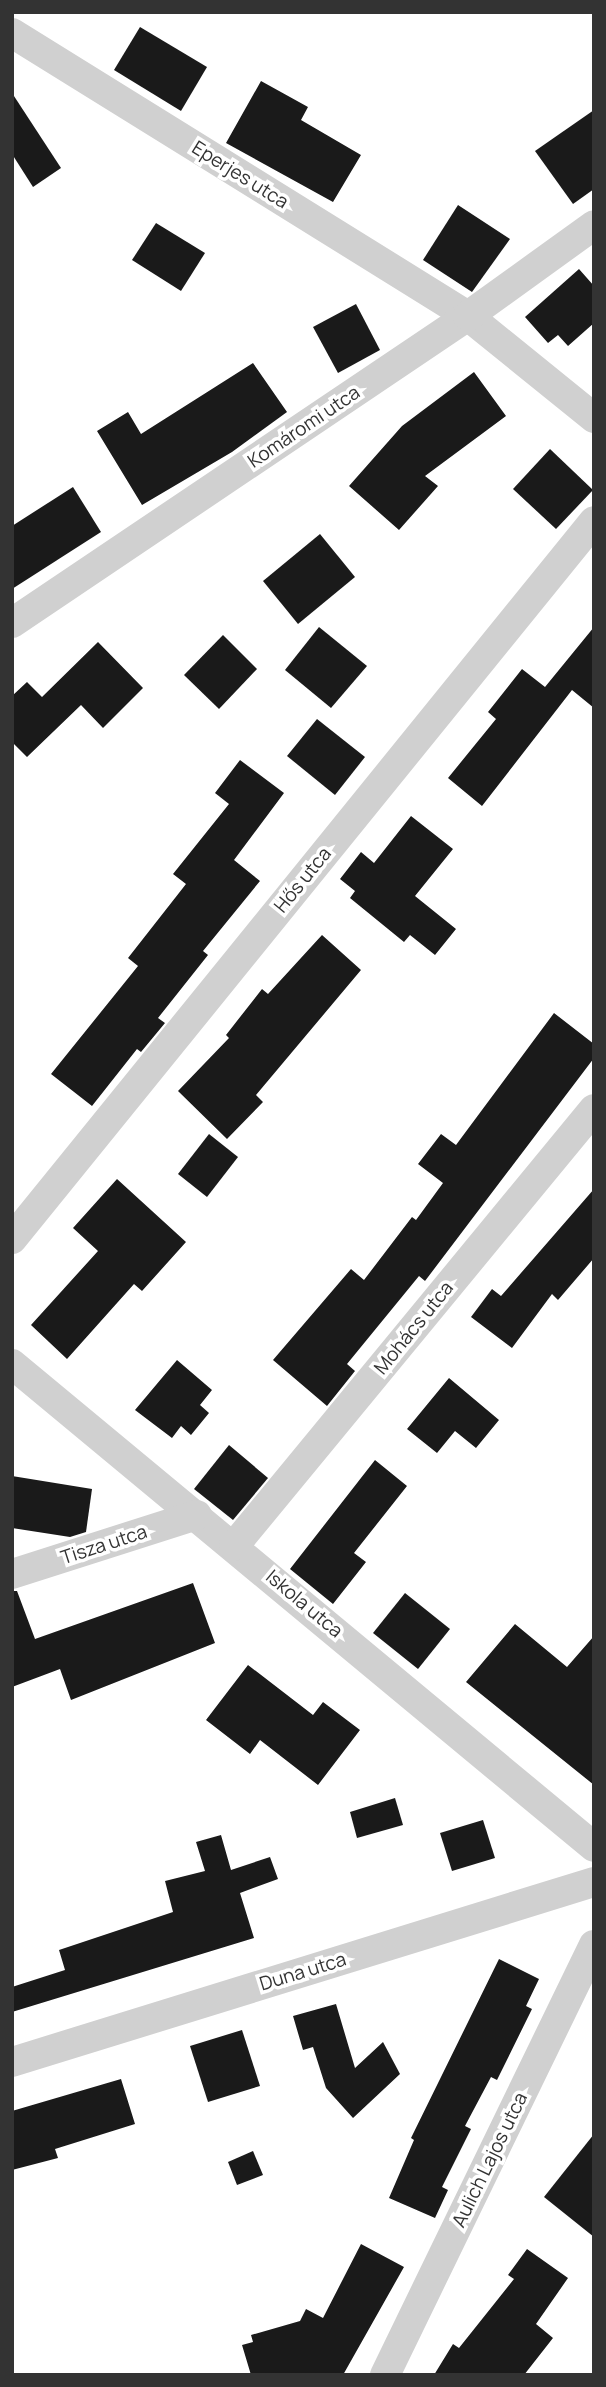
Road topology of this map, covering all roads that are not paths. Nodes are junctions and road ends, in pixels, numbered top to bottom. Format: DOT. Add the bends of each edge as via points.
graph roads {
  1 [pos="17,12"];
  2 [pos="12,16"];
  3 [pos="12,33"];
  4 [pos="594,225"];
  5 [pos="468,316"];
  6 [pos="594,418"];
  7 [pos="594,521"];
  8 [pos="12,624"];
  9 [pos="594,1109"];
  10 [pos="12,1239"];
  11 [pos="12,1364"];
  12 [pos="197,1515"];
  13 [pos="234,1546"];
  14 [pos="12,1574"];
  15 [pos="594,1847"];
  16 [pos="594,1882"];
  17 [pos="594,1945"];
  18 [pos="12,2062"];
  19 [pos="385,2375"];
  1 -- 2 [label="street"];
  3 -- 5 [label="street, Eperjes utca"];
  4 -- 5 [label="street, Komáromi utca"];
  5 -- 6 [label="street, Eperjes utca"];
  5 -- 8 [label="street, Komáromi utca"];
  7 -- 10 [label="street, Hős utca"];
  9 -- 13 [label="street, Mohács utca"];
  11 -- 12 [label="street, Iskola utca"];
  12 -- 13 [label="street, Iskola utca"];
  12 -- 14 [label="street, Tisza utca"];
  13 -- 15 [label="street, Iskola utca"];
  16 -- 18 [label="street, Duna utca"];
  17 -- 19 [label="street, Aulich Lajos utca"];
}
